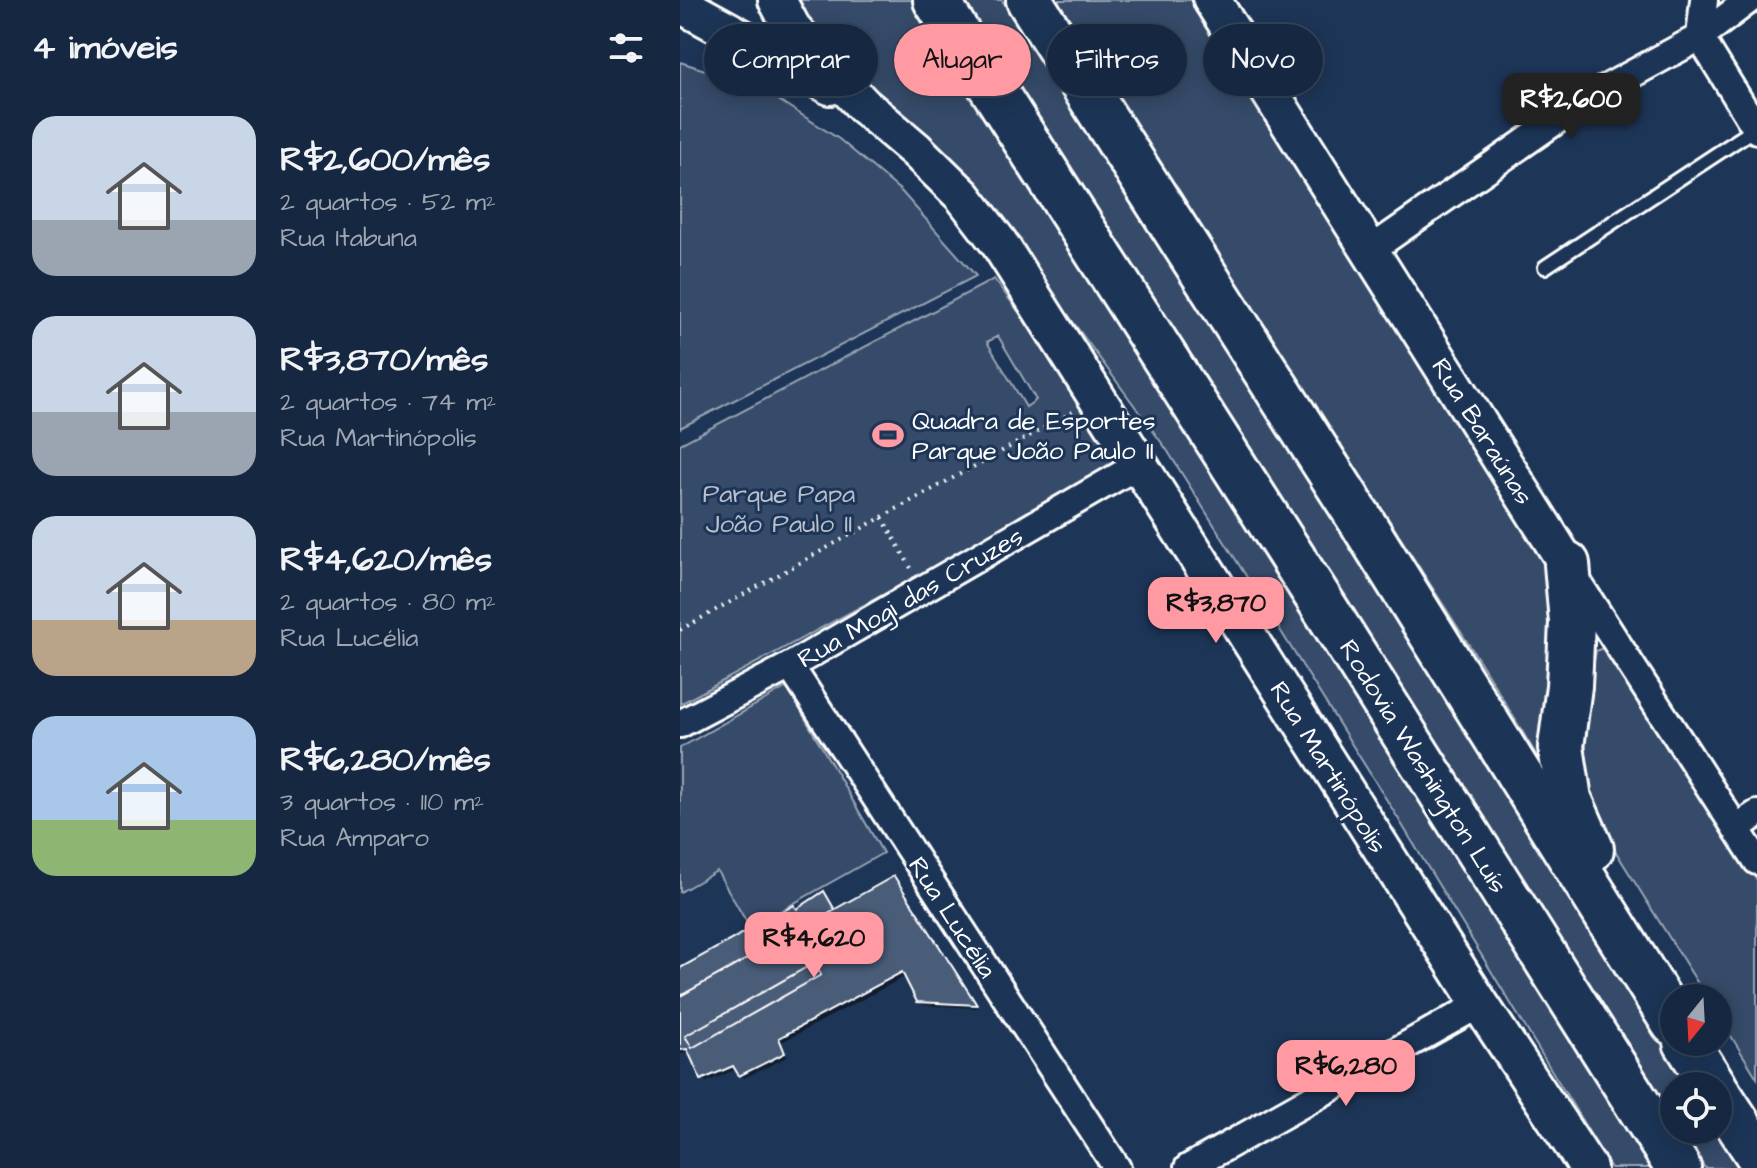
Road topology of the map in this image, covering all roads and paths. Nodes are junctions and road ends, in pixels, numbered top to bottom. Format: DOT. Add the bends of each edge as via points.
graph roads {
  1 [pos="696,0"];
  2 [pos="777,0"];
  3 [pos="936,0"];
  4 [pos="1029,0"];
  5 [pos="1212,0"];
  6 [pos="1704,0"];
  7 [pos="1749,0"];
  8 [pos="680,3"];
  9 [pos="1700,37"];
  10 [pos="863,105"];
  11 [pos="1757,129"];
  12 [pos="1369,251"];
  13 [pos="1545,267"];
  14 [pos="1080,408"];
  15 [pos="1138,465"];
  16 [pos="882,517"];
  17 [pos="1567,564"];
  18 [pos="923,589"];
  19 [pos="680,630"];
  20 [pos="790,666"];
  21 [pos="680,724"];
  22 [pos="1746,821"];
  23 [pos="1757,861"];
  24 [pos="1660,985"];
  25 [pos="1660,1001"];
  26 [pos="1480,1004"];
  27 [pos="1703,1068"];
  28 [pos="1757,1153"];
  29 [pos="1117,1168"];
  30 [pos="1188,1168"];
  31 [pos="1588,1168"];
  32 [pos="1678,1168"];
  1 -- 8 [label="main road"];
  2 -- 10 [label="main road, Rua Martinópolis" via="792,28"];
  3 -- 32 [label="highway, Rodovia Washington Luís"];
  4 -- 25 [label="highway"];
  5 -- 12 [label="main road, Rua Baraúnas"];
  6 -- 9 [label="street"];
  7 -- 9 [label="street"];
  8 -- 10 [label="main road, Rua Martinópolis"];
  9 -- 11 [label="street"];
  9 -- 12 [label="street" via="1590,97"];
  10 -- 15 [label="main road, Rua Martinópolis" via="963,196 999,243"];
  11 -- 13 [label="lane"];
  12 -- 17 [label="main road, Rua Baraúnas"];
  14 -- 16 [label="path"];
  15 -- 18 [label="street, Rua Mogi das Cruzes"];
  15 -- 26 [label="main road, Rua Martinópolis"];
  16 -- 18 [label="path"];
  16 -- 19 [label="path"];
  17 -- 22 [label="street, Rua Baraúnas"];
  17 -- 24 [label="highway" via="1572,622 1561,747 1569,799"];
  18 -- 20 [label="street, Rua Mogi das Cruzes"];
  20 -- 21 [label="street, Rua Mogi das Cruzes"];
  20 -- 29 [label="street, Rua Lucélia"];
  22 -- 23 [label="street, Rua Baraúnas"];
  26 -- 30 [label="street"];
  26 -- 31 [label="main road, Rua Martinópolis"];
  27 -- 28 [label="highway"];
}
